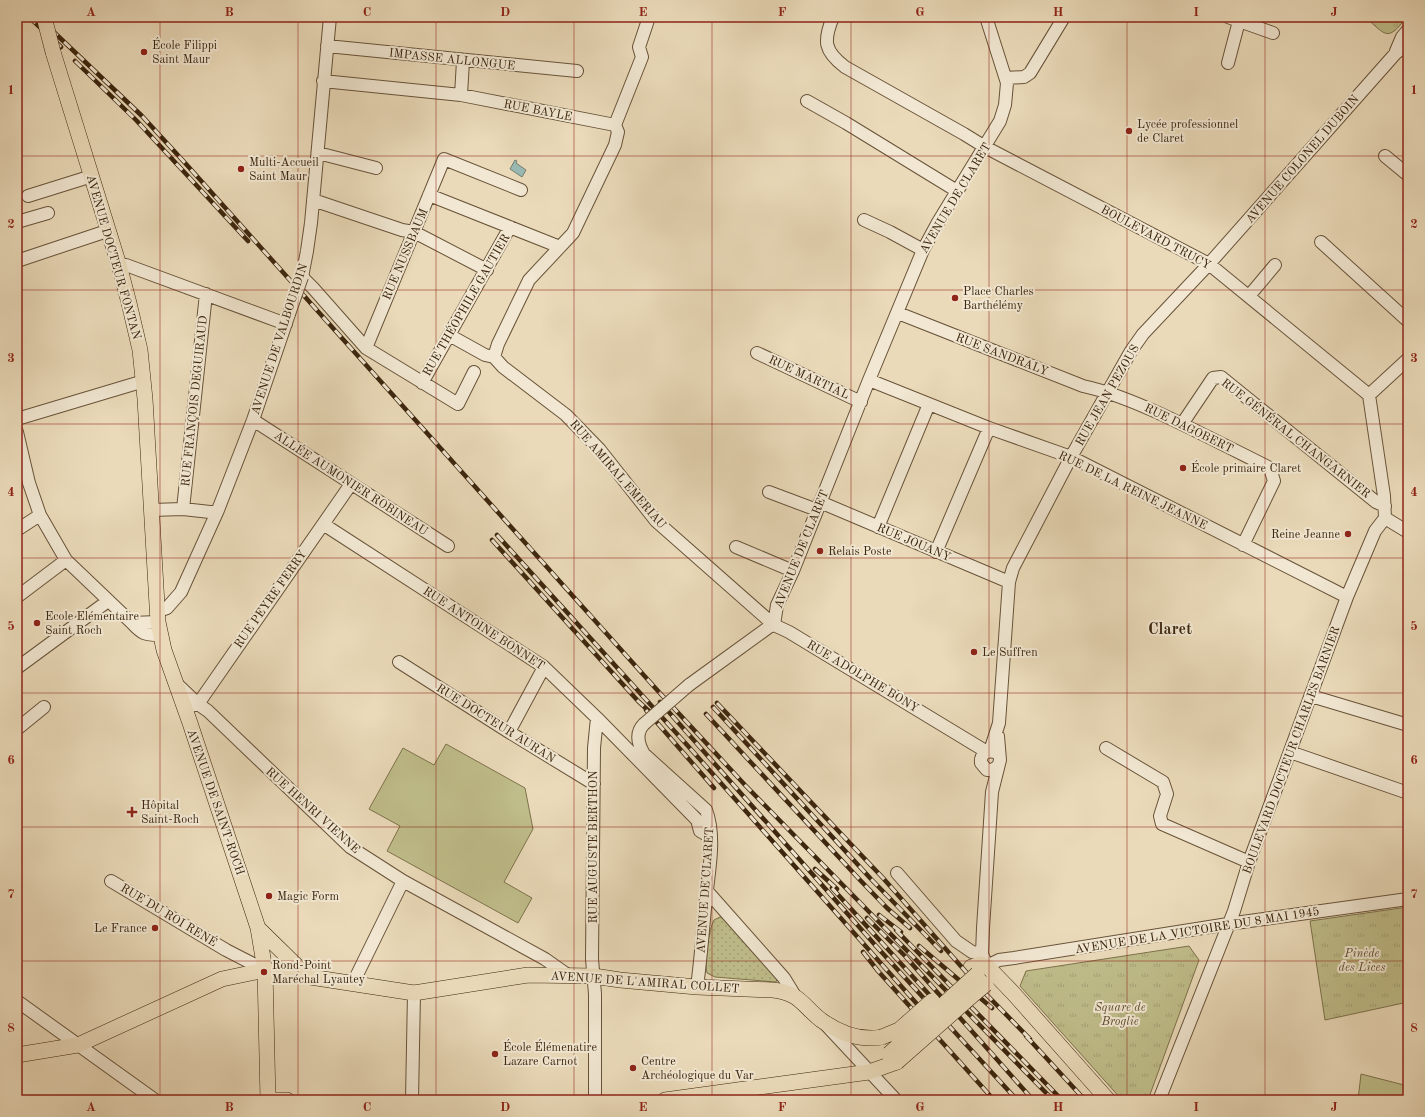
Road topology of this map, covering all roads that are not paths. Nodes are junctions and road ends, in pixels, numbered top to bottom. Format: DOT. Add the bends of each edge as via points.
graph roads {
  1 [pos="44,17"];
  2 [pos="330,17"];
  3 [pos="649,17"];
  4 [pos="833,17"];
  5 [pos="986,17"];
  6 [pos="1064,17"];
  7 [pos="1234,19"];
  8 [pos="1408,30"];
  9 [pos="1273,33"];
  10 [pos="1408,43"];
  11 [pos="327,46"];
  12 [pos="1395,54"];
  13 [pos="463,61"];
  14 [pos="1228,63"];
  15 [pos="577,71"];
  16 [pos="1006,78"];
  17 [pos="323,81"];
  18 [pos="461,95"];
  19 [pos="807,101"];
  20 [pos="615,125"];
  21 [pos="985,147"];
  22 [pos="318,153"];
  23 [pos="1385,156"];
  24 [pos="376,168"];
  25 [pos="1408,174"];
  26 [pos="92,176"];
  27 [pos="521,190"];
  28 [pos="957,191"];
  29 [pos="430,195"];
  30 [pos="28,196"];
  31 [pos="313,200"];
  32 [pos="48,213"];
  33 [pos="864,220"];
  34 [pos="17,222"];
  35 [pos="510,227"];
  36 [pos="107,231"];
  37 [pos="414,232"];
  38 [pos="1320,242"];
  39 [pos="560,247"];
  40 [pos="923,250"];
  41 [pos="17,261"];
  42 [pos="1209,264"];
  43 [pos="118,265"];
  44 [pos="1275,265"];
  45 [pos="487,270"];
  46 [pos="302,275"];
  47 [pos="206,294"];
  48 [pos="1249,296"];
  49 [pos="898,313"];
  50 [pos="288,319"];
  51 [pos="1408,321"];
  52 [pos="449,335"];
  53 [pos="366,348"];
  54 [pos="757,353"];
  55 [pos="494,357"];
  56 [pos="1408,359"];
  57 [pos="474,372"];
  58 [pos="869,380"];
  59 [pos="144,381"];
  60 [pos="422,383"];
  61 [pos="1108,392"];
  62 [pos="1369,395"];
  63 [pos="861,402"];
  64 [pos="929,404"];
  65 [pos="17,419"];
  66 [pos="253,420"];
  67 [pos="1182,424"];
  68 [pos="989,428"];
  69 [pos="17,438"];
  70 [pos="1071,457"];
  71 [pos="351,484"];
  72 [pos="769,492"];
  73 [pos="818,506"];
  74 [pos="183,509"];
  75 [pos="152,510"];
  76 [pos="218,510"];
  77 [pos="1385,512"];
  78 [pos="40,515"];
  79 [pos="323,524"];
  80 [pos="878,527"];
  81 [pos="17,530"];
  82 [pos="1408,532"];
  83 [pos="1243,545"];
  84 [pos="448,546"];
  85 [pos="736,547"];
  86 [pos="936,552"];
  87 [pos="66,560"];
  88 [pos="793,571"];
  89 [pos="1008,582"];
  90 [pos="17,597"];
  91 [pos="1347,598"];
  92 [pos="108,601"];
  93 [pos="158,623"];
  94 [pos="774,625"];
  95 [pos="399,662"];
  96 [pos="544,667"];
  97 [pos="17,668"];
  98 [pos="1311,696"];
  99 [pos="191,706"];
  100 [pos="44,708"];
  101 [pos="597,718"];
  102 [pos="1408,724"];
  103 [pos="17,729"];
  104 [pos="509,732"];
  105 [pos="1106,748"];
  106 [pos="1290,752"];
  107 [pos="990,759"];
  108 [pos="594,784"];
  109 [pos="1408,794"];
  110 [pos="711,835"];
  111 [pos="1249,862"];
  112 [pos="897,873"];
  113 [pos="111,881"];
  114 [pos="403,881"];
  115 [pos="707,891"];
  116 [pos="1408,899"];
  117 [pos="1228,924"];
  118 [pos="258,928"];
  119 [pos="981,969"];
  120 [pos="265,970"];
  121 [pos="306,976"];
  122 [pos="569,976"];
  123 [pos="594,976"];
  124 [pos="353,983"];
  125 [pos="696,987"];
  126 [pos="414,993"];
  127 [pos="795,996"];
  128 [pos="17,1000"];
  129 [pos="821,1019"];
  130 [pos="78,1045"];
  131 [pos="17,1054"];
  132 [pos="875,1069"];
  133 [pos="739,1095"];
  134 [pos="155,1100"];
  135 [pos="267,1100"];
  136 [pos="287,1100"];
  137 [pos="412,1100"];
  138 [pos="595,1100"];
  139 [pos="665,1100"];
  140 [pos="896,1100"];
  141 [pos="1108,1100"];
  142 [pos="1159,1100"];
  1 -- 26 [label="main road, AVENUE DOCTEUR FONTAN, bridge"];
  2 -- 11 [label="street, AVENUE DE VALBOURDIN"];
  3 -- 20 [label="street" via="639,47 642,57"];
  4 -- 21 [label="street, BOULEVARD TRUCY" via="828,27 827,48 834,59"];
  5 -- 16 [label="street, AVENUE DE CLARET"];
  6 -- 16 [label="street" via="1030,73 1024,77"];
  7 -- 9 [label="street"];
  7 -- 14 [label="street"];
  8 -- 12 [label="street, AVENUE COLONEL DUBOIN"];
  10 -- 12 [label="street, AVENUE COLONEL DUBOIN"];
  11 -- 13 [label="street, IMPASSE ALLONGUE"];
  11 -- 17 [label="street, AVENUE DE VALBOURDIN"];
  12 -- 42 [label="street, AVENUE COLONEL DUBOIN"];
  13 -- 15 [label="street, IMPASSE ALLONGUE"];
  13 -- 18 [label="street"];
  16 -- 21 [label="street, AVENUE DE CLARET" via="1005,105 1000,121"];
  17 -- 18 [label="street, RUE BAYLE"];
  17 -- 22 [label="street, AVENUE DE VALBOURDIN"];
  18 -- 20 [label="street, RUE BAYLE"];
  19 -- 28 [label="street"];
  20 -- 39 [label="street" via="618,132 615,145 573,233"];
  21 -- 28 [label="street, AVENUE DE CLARET"];
  21 -- 42 [label="street, BOULEVARD TRUCY"];
  22 -- 24 [label="street"];
  22 -- 31 [label="street, AVENUE DE VALBOURDIN"];
  23 -- 25 [label="street"];
  26 -- 30 [label="street"];
  26 -- 36 [label="main road, AVENUE DOCTEUR FONTAN"];
  27 -- 29 [label="street, RUE NUSSBAUM" via="444,159"];
  28 -- 40 [label="street, AVENUE DE CLARET"];
  29 -- 35 [label="street"];
  29 -- 37 [label="street, RUE NUSSBAUM"];
  31 -- 37 [label="street"];
  31 -- 46 [label="street, AVENUE DE VALBOURDIN"];
  32 -- 34 [label="street"];
  33 -- 40 [label="street"];
  35 -- 39 [label="street"];
  35 -- 45 [label="street, RUE THÉOPHILE GAUTIER"];
  36 -- 41 [label="street"];
  36 -- 43 [label="main road, AVENUE DOCTEUR FONTAN"];
  37 -- 45 [label="street"];
  37 -- 53 [label="street, RUE NUSSBAUM"];
  38 -- 51 [label="street"];
  39 -- 55 [label="street" via="529,280"];
  40 -- 49 [label="street, AVENUE DE CLARET"];
  42 -- 48 [label="street, BOULEVARD TRUCY"];
  42 -- 61 [label="street, RUE JEAN PEZOUS" via="1143,334"];
  43 -- 47 [label="street" via="126,265"];
  43 -- 59 [label="main road, AVENUE DOCTEUR FONTAN" via="140,350"];
  44 -- 48 [label="street"];
  45 -- 52 [label="street, RUE THÉOPHILE GAUTIER"];
  46 -- 50 [label="street, AVENUE DE VALBOURDIN, bridge"];
  46 -- 53 [label="street"];
  47 -- 50 [label="street"];
  47 -- 74 [label="street, RUE FRANÇOIS DEGUIRAUD"];
  48 -- 62 [label="street, BOULEVARD TRUCY"];
  49 -- 58 [label="street, AVENUE DE CLARET"];
  49 -- 61 [label="street, RUE SANDRALY" via="1083,386"];
  50 -- 66 [label="street, AVENUE DE VALBOURDIN"];
  52 -- 55 [label="street" via="485,355"];
  52 -- 60 [label="street, RUE THÉOPHILE GAUTIER"];
  53 -- 60 [label="street"];
  54 -- 63 [label="street, RUE MARTIAL"];
  55 -- 94 [label="street, RUE AMIRAL EMERIAU" via="503,367 566,415 600,450 656,521"];
  56 -- 62 [label="street"];
  57 -- 60 [label="street" via="458,404"];
  58 -- 63 [label="street, AVENUE DE CLARET"];
  58 -- 64 [label="street, RUE DE LA REINE JEANNE"];
  59 -- 65 [label="street"];
  59 -- 75 [label="main road, AVENUE DOCTEUR FONTAN"];
  61 -- 67 [label="street, RUE DAGOBERT"];
  61 -- 70 [label="street, RUE JEAN PEZOUS"];
  62 -- 77 [label="street"];
  63 -- 73 [label="street, AVENUE DE CLARET"];
  64 -- 68 [label="street, RUE DE LA REINE JEANNE"];
  64 -- 80 [label="street"];
  66 -- 71 [label="street, ALLÉE AUMONIER ROBINEAU"];
  66 -- 76 [label="street, AVENUE DE VALBOURDIN"];
  67 -- 77 [label="street, RUE GÉNÉRAL CHANGARNIER" via="1213,378 1221,377 1376,502"];
  67 -- 83 [label="street, RUE DAGOBERT" via="1270,468 1274,481"];
  68 -- 70 [label="street, RUE DE LA REINE JEANNE"];
  68 -- 86 [label="street"];
  69 -- 78 [label="street" via="28,482"];
  70 -- 83 [label="street, RUE DE LA REINE JEANNE"];
  70 -- 89 [label="street, RUE JEAN PEZOUS"];
  71 -- 79 [label="street, RUE PEYRE FERRY"];
  71 -- 84 [label="street, ALLÉE AUMONIER ROBINEAU"];
  72 -- 73 [label="street, RUE JOUANY"];
  73 -- 80 [label="street, RUE JOUANY"];
  73 -- 88 [label="street, AVENUE DE CLARET"];
  74 -- 75 [label="street"];
  74 -- 76 [label="street" via="210,512"];
  75 -- 93 [label="main road, AVENUE DOCTEUR FONTAN"];
  76 -- 93 [label="street, AVENUE DE VALBOURDIN" via="181,592"];
  77 -- 82 [label="street, RUE GÉNÉRAL CHANGARNIER"];
  77 -- 91 [label="street, BOULEVARD DOCTEUR CHARLES BARNIER"];
  78 -- 81 [label="street"];
  78 -- 87 [label="street"];
  79 -- 96 [label="street, RUE ANTOINE BONNET"];
  79 -- 99 [label="street, RUE PEYRE FERRY"];
  80 -- 86 [label="street, RUE JOUANY"];
  83 -- 91 [label="street, RUE DE LA REINE JEANNE"];
  85 -- 88 [label="street"];
  86 -- 89 [label="street, RUE JOUANY"];
  87 -- 90 [label="street"];
  87 -- 92 [label="street"];
  88 -- 94 [label="street, AVENUE DE CLARET" via="777,605"];
  89 -- 107 [label="street, RUE JEAN PEZOUS" via="998,731"];
  91 -- 98 [label="street, BOULEVARD DOCTEUR CHARLES BARNIER"];
  92 -- 93 [label="street" via="140,632 150,635"];
  92 -- 97 [label="street"];
  93 -- 99 [label="main road, AVENUE DE SAINT-ROCH" via="164,650 176,683"];
  94 -- 107 [label="street, RUE ADOLPHE BONY" via="949,730"];
  94 -- 110 [label="street, AVENUE DE CLARET, bridge" via="689,685 644,724 638,733 639,747 644,754 706,810"];
  95 -- 104 [label="street, RUE DOCTEUR AURAN"];
  96 -- 101 [label="street, RUE ANTOINE BONNET"];
  96 -- 104 [label="street"];
  98 -- 102 [label="street"];
  98 -- 106 [label="street, BOULEVARD DOCTEUR CHARLES BARNIER"];
  99 -- 114 [label="street, RUE HENRI VIENNE" via="208,712 350,848"];
  99 -- 118 [label="main road, AVENUE DE SAINT-ROCH"];
  100 -- 103 [label="street"];
  101 -- 108 [label="street, RUE AUGUSTE BERTHON"];
  101 -- 110 [label="street, RUE ANTOINE BONNET" via="697,820 700,831"];
  104 -- 108 [label="street, RUE DOCTEUR AURAN"];
  105 -- 111 [label="street" via="1163,782 1168,794 1160,816 1162,824"];
  106 -- 109 [label="street"];
  106 -- 111 [label="street, BOULEVARD DOCTEUR CHARLES BARNIER"];
  107 -- 119 [label="street, RUE JEAN PEZOUS" via="992,792"];
  108 -- 123 [label="street, RUE AUGUSTE BERTHON"];
  110 -- 115 [label="street, AVENUE DE CLARET"];
  111 -- 117 [label="street, BOULEVARD DOCTEUR CHARLES BARNIER"];
  112 -- 119 [label="street" via="956,941 972,952"];
  113 -- 120 [label="street, RUE DU ROI RENÉ" via="226,950"];
  114 -- 122 [label="street, RUE HENRI VIENNE" via="542,957"];
  114 -- 124 [label="street"];
  115 -- 125 [label="street, AVENUE DE CLARET"];
  115 -- 127 [label="street" via="784,978"];
  116 -- 117 [label="street, AVENUE DE LA VICTOIRE DU 8 MAI 1945"];
  117 -- 119 [label="street, AVENUE DE LA VICTOIRE DU 8 MAI 1945" via="999,960"];
  117 -- 142 [label="street, BOULEVARD DOCTEUR CHARLES BARNIER"];
  118 -- 120 [label="main road, AVENUE DE SAINT-ROCH"];
  118 -- 121 [label="main road"];
  119 -- 129 [label="main road, bridge" via="899,1030 882,1037 864,1038 849,1035"];
  119 -- 132 [label="main road, bridge" via="893,1058"];
  119 -- 141 [label="main road" via="991,982 1010,990"];
  120 -- 121 [label="main road"];
  120 -- 130 [label="main road" via="222,979"];
  120 -- 135 [label="main road, AVENUE DE SAINT-ROCH"];
  121 -- 124 [label="main road, AVENUE DE L'AMIRAL COLLET"];
  122 -- 123 [label="main road, AVENUE DE L'AMIRAL COLLET"];
  122 -- 126 [label="main road, AVENUE DE L'AMIRAL COLLET" via="528,975"];
  123 -- 125 [label="main road, AVENUE DE L'AMIRAL COLLET"];
  123 -- 138 [label="street, RUE AUGUSTE BERTHON"];
  124 -- 126 [label="main road, AVENUE DE L'AMIRAL COLLET"];
  125 -- 127 [label="main road, AVENUE DE L'AMIRAL COLLET" via="773,990"];
  126 -- 137 [label="street"];
  127 -- 129 [label="main road"];
  128 -- 130 [label="street"];
  129 -- 132 [label="street"];
  130 -- 131 [label="main road"];
  130 -- 134 [label="street"];
  132 -- 133 [label="main road"];
  132 -- 140 [label="street"];
  133 -- 139 [label="main road"];
  135 -- 136 [label="main road"];
}
